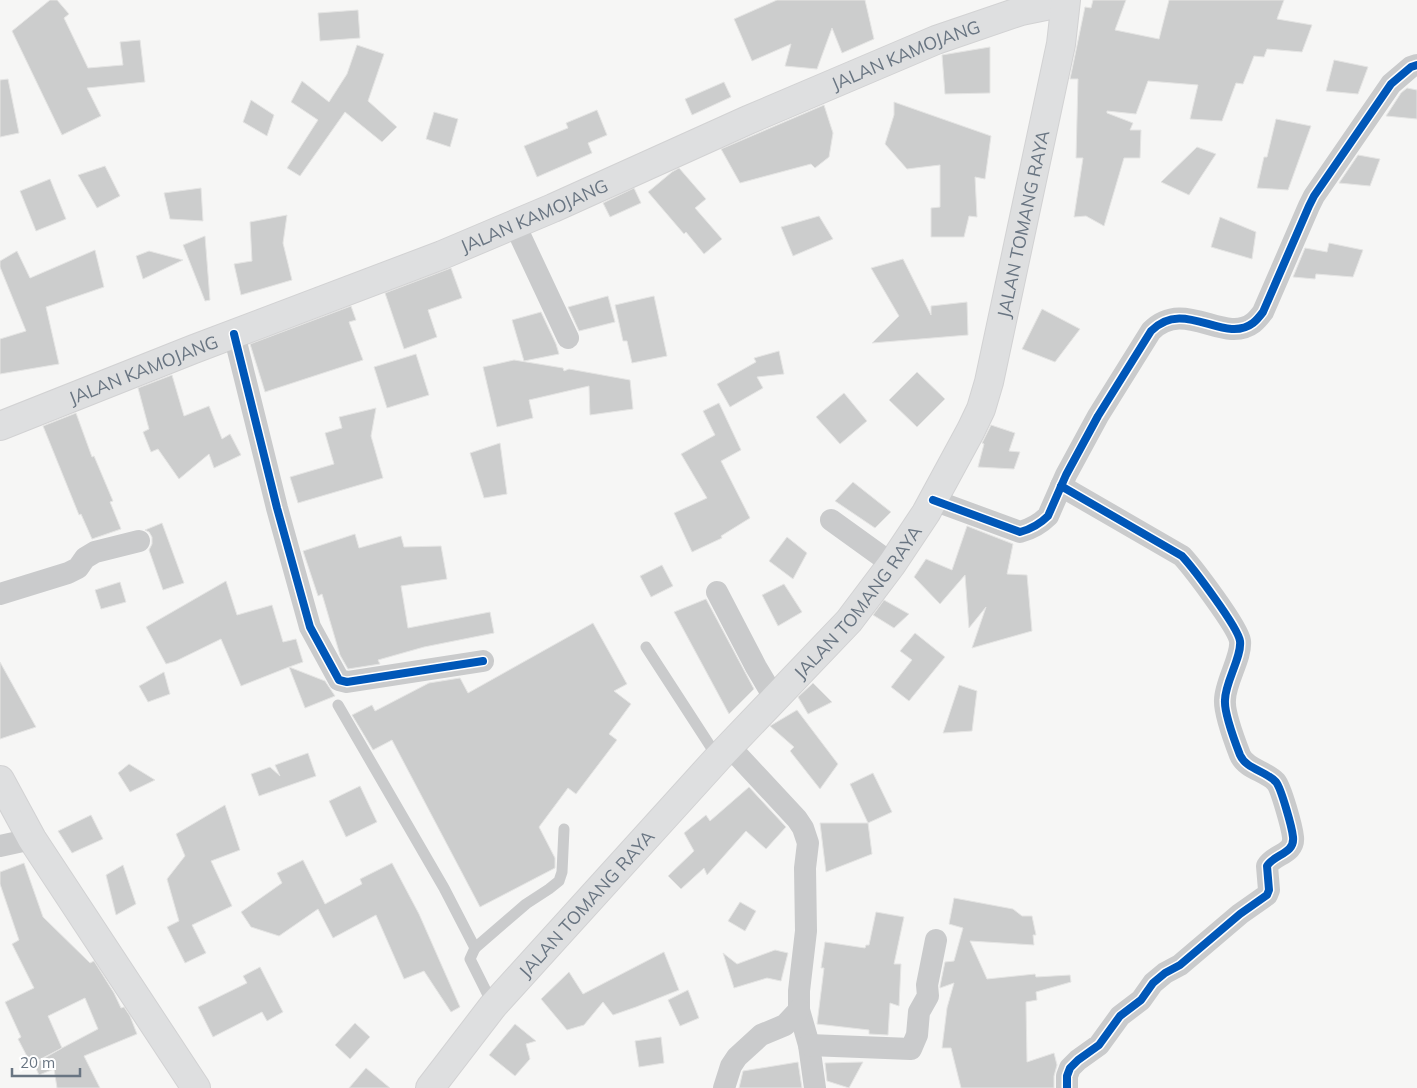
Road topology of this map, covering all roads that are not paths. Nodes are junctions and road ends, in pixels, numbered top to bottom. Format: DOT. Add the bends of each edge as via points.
graph roads {
  1 [pos="1065,1"];
  2 [pos="1417,65"];
  3 [pos="515,225"];
  4 [pos="234,334"];
  5 [pos="568,338"];
  6 [pos="0,426"];
  7 [pos="1062,486"];
  8 [pos="933,500"];
  9 [pos="831,520"];
  10 [pos="139,540"];
  11 [pos="892,564"];
  12 [pos="717,592"];
  13 [pos="0,594"];
  14 [pos="646,647"];
  15 [pos="483,661"];
  16 [pos="775,699"];
  17 [pos="338,705"];
  18 [pos="724,752"];
  19 [pos="0,780"];
  20 [pos="564,829"];
  21 [pos="32,839"];
  22 [pos="0,846"];
  23 [pos="936,940"];
  24 [pos="474,950"];
  25 [pos="495,1003"];
  26 [pos="800,1010"];
  27 [pos="810,1045"];
  28 [pos="196,1088"];
  29 [pos="430,1088"];
  30 [pos="724,1088"];
  31 [pos="815,1088"];
  32 [pos="1067,1088"];
  1 -- 3 [label="main road, JALAN KAMOJANG" via="936,40"];
  1 -- 8 [label="main road, JALAN TOMANG RAYA" via="1061,44 989,382 981,409"];
  2 -- 7 [label="street" via="1391,84 1314,196 1263,312 1252,324 1235,329 1178,317 1156,326 1098,416"];
  3 -- 4 [label="main road, JALAN KAMOJANG"];
  3 -- 5 [label="street"];
  4 -- 6 [label="main road, JALAN KAMOJANG"];
  4 -- 15 [label="street" via="310,627 339,680 347,682"];
  7 -- 8 [label="street" via="1048,516 1020,532"];
  7 -- 32 [label="street" via="1182,556 1233,626 1240,649 1225,693 1226,708 1243,761 1278,786 1293,842 1290,849 1268,863 1267,895 1153,983 1141,1000 1120,1016 1099,1045 1070,1068"];
  8 -- 11 [label="main road, JALAN TOMANG RAYA"];
  9 -- 11 [label="street"];
  10 -- 13 [label="street" via="94,552 78,568"];
  11 -- 16 [label="main road, JALAN TOMANG RAYA" via="850,621"];
  12 -- 16 [label="street"];
  14 -- 18 [label="lane"];
  16 -- 18 [label="main road, JALAN TOMANG RAYA"];
  17 -- 24 [label="lane" via="444,888"];
  18 -- 25 [label="main road, JALAN TOMANG RAYA"];
  18 -- 26 [label="street" via="797,819 808,843"];
  19 -- 21 [label="main road"];
  20 -- 24 [label="lane" via="559,881 526,904"];
  21 -- 22 [label="street"];
  21 -- 28 [label="main road"];
  23 -- 27 [label="street" via="927,984 928,996 919,1012 917,1036 911,1049"];
  24 -- 25 [label="lane"];
  25 -- 29 [label="main road, JALAN TOMANG RAYA"];
  26 -- 27 [label="street"];
  26 -- 30 [label="street" via="785,1025 761,1035 737,1058"];
  27 -- 31 [label="street"];
}
